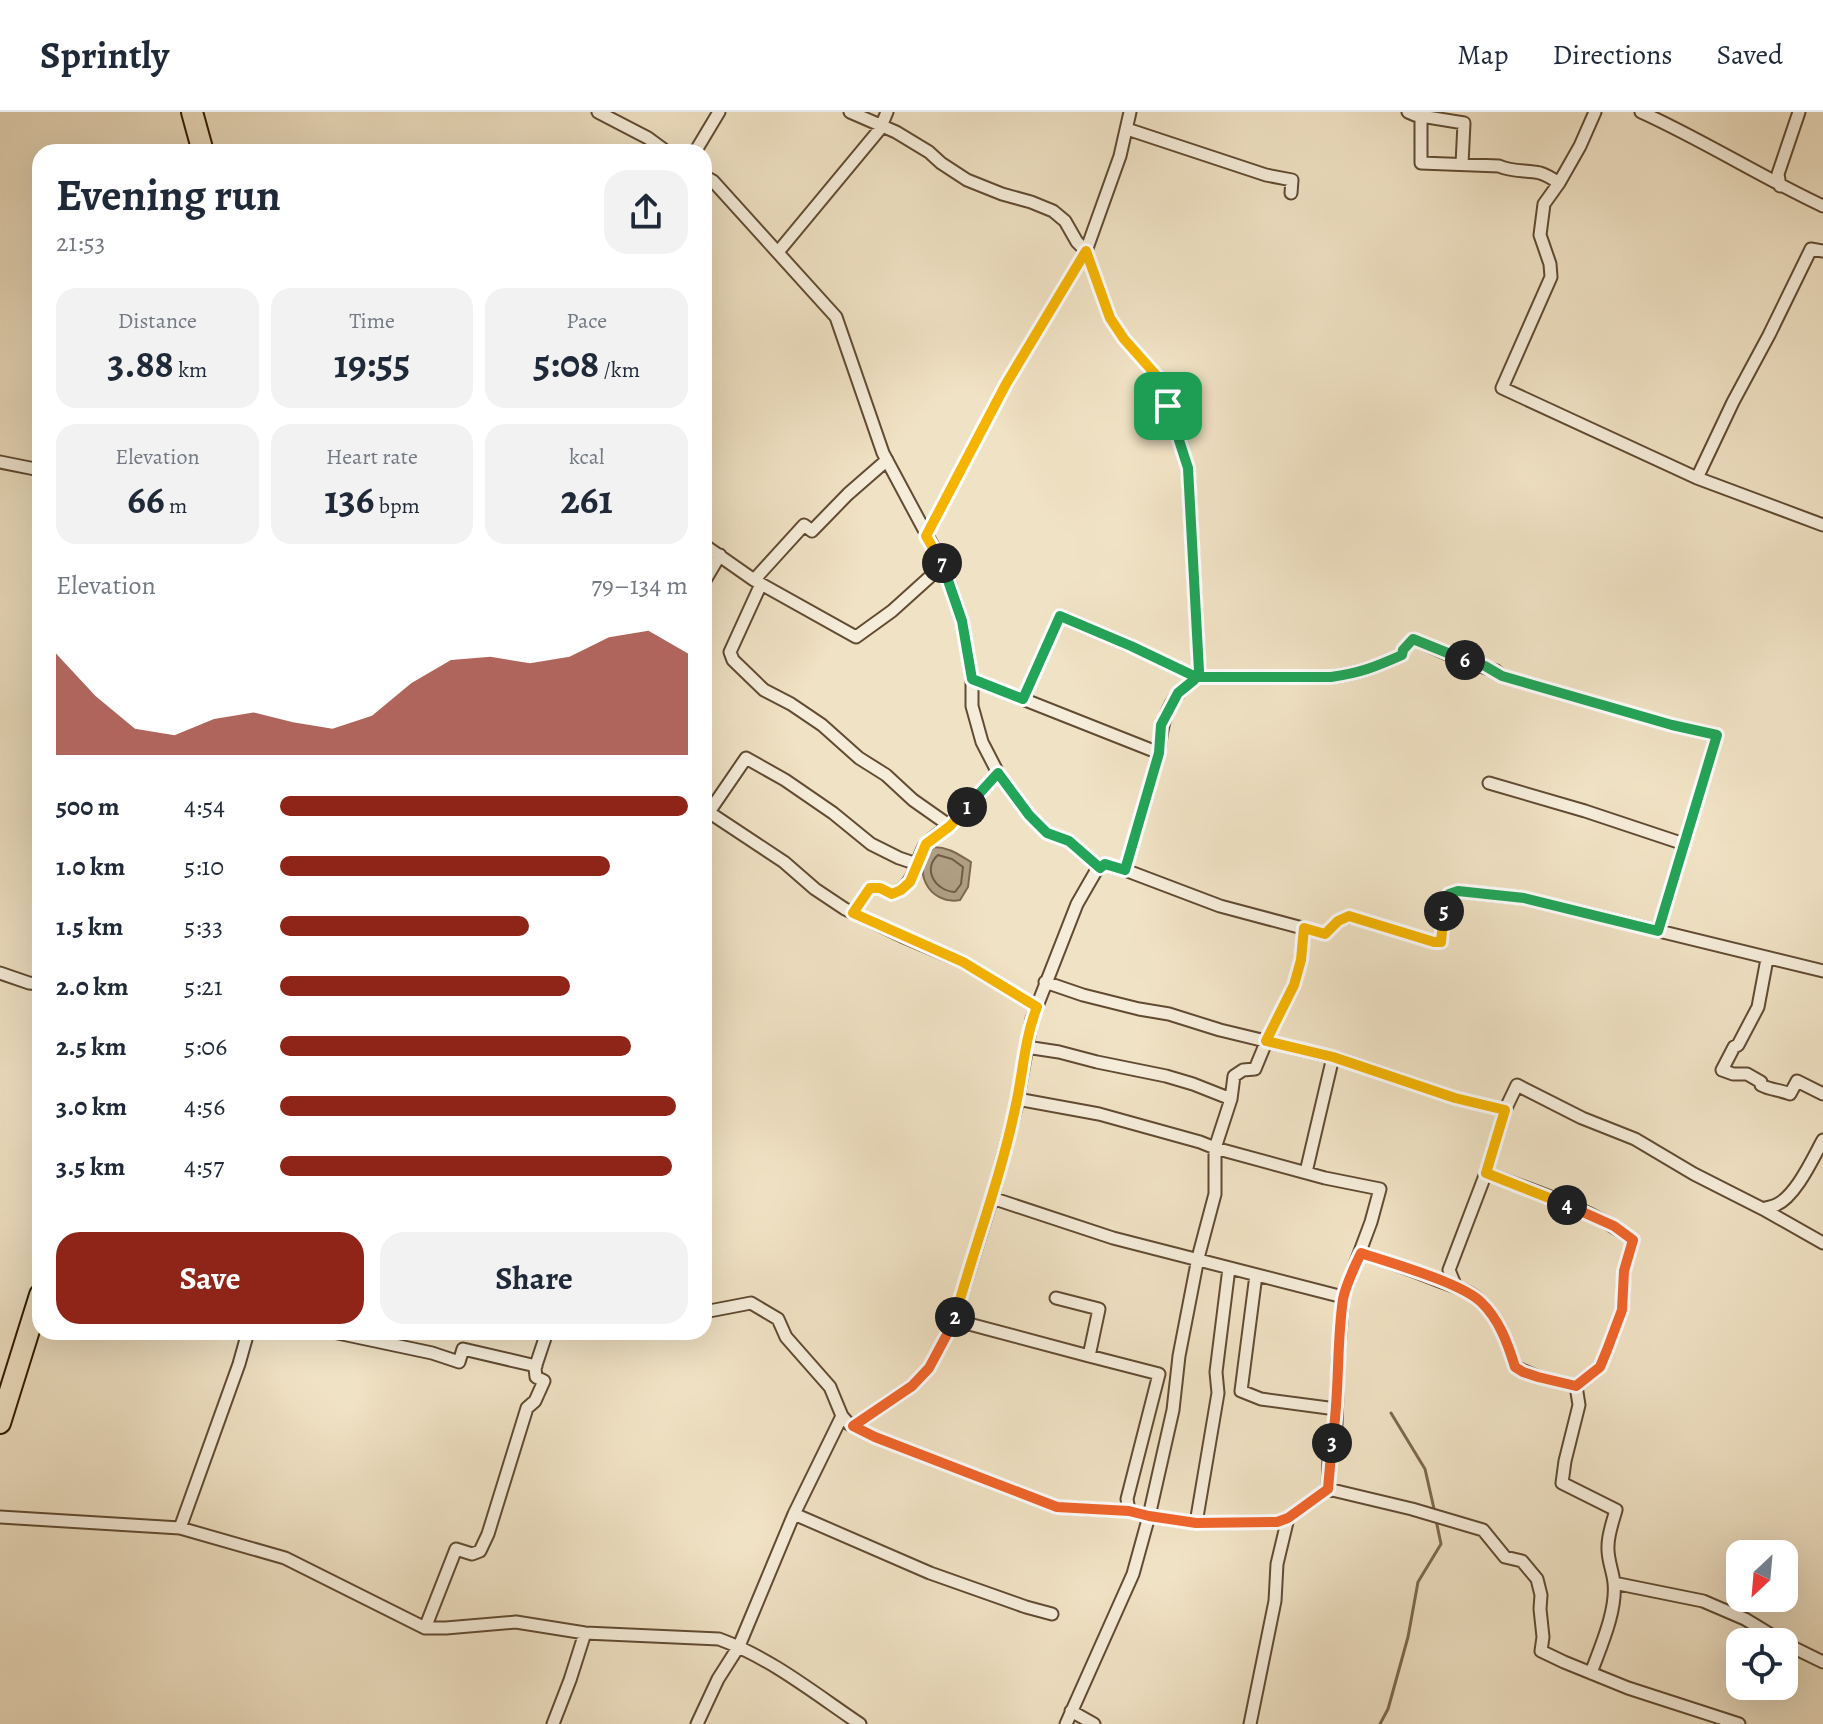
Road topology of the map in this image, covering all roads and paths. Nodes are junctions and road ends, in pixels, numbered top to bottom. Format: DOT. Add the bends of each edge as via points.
graph roads {
  1 [pos="192,112"];
  2 [pos="598,112"];
  3 [pos="719,112"];
  4 [pos="850,112"];
  5 [pos="887,112"];
  6 [pos="1130,112"];
  7 [pos="1408,112"];
  8 [pos="1595,112"];
  9 [pos="1641,112"];
  10 [pos="1799,112"];
  11 [pos="1421,116"];
  12 [pos="881,126"];
  13 [pos="1127,129"];
  14 [pos="201,144"];
  15 [pos="656,144"];
  16 [pos="700,144"];
  17 [pos="1462,164"];
  18 [pos="712,180"];
  19 [pos="1559,183"];
  20 [pos="1780,186"];
  21 [pos="1291,193"];
  22 [pos="1823,206"];
  23 [pos="1086,251"];
  24 [pos="1823,251"];
  25 [pos="778,252"];
  26 [pos="887,460"];
  27 [pos="0,462"];
  28 [pos="32,468"];
  29 [pos="1697,478"];
  30 [pos="1823,525"];
  31 [pos="926,536"];
  32 [pos="712,550"];
  33 [pos="720,555"];
  34 [pos="943,565"];
  35 [pos="712,568"];
  36 [pos="758,582"];
  37 [pos="1196,677"];
  38 [pos="972,679"];
  39 [pos="1023,699"];
  40 [pos="1159,753"];
  41 [pos="998,773"];
  42 [pos="1489,783"];
  43 [pos="712,803"];
  44 [pos="712,813"];
  45 [pos="950,826"];
  46 [pos="1684,844"];
  47 [pos="917,864"];
  48 [pos="1100,868"];
  49 [pos="1125,870"];
  50 [pos="853,913"];
  51 [pos="1304,928"];
  52 [pos="1658,931"];
  53 [pos="1767,959"];
  54 [pos="1823,971"];
  55 [pos="0,973"];
  56 [pos="1045,982"];
  57 [pos="32,983"];
  58 [pos="1037,1007"];
  59 [pos="1266,1041"];
  60 [pos="1026,1047"];
  61 [pos="1333,1057"];
  62 [pos="1823,1094"];
  63 [pos="1017,1099"];
  64 [pos="1231,1099"];
  65 [pos="1505,1110"];
  66 [pos="1823,1140"];
  67 [pos="1215,1148"];
  68 [pos="1306,1172"];
  69 [pos="1486,1173"];
  70 [pos="992,1198"];
  71 [pos="1763,1209"];
  72 [pos="1823,1243"];
  73 [pos="1361,1253"];
  74 [pos="1198,1258"];
  75 [pos="1229,1268"];
  76 [pos="1256,1275"];
  77 [pos="1456,1287"];
  78 [pos="1343,1297"];
  79 [pos="1056,1298"];
  80 [pos="712,1310"];
  81 [pos="32,1320"];
  82 [pos="954,1320"];
  83 [pos="246,1340"];
  84 [pos="371,1340"];
  85 [pos="544,1340"];
  86 [pos="1089,1356"];
  87 [pos="536,1366"];
  88 [pos="1576,1386"];
  89 [pos="1336,1409"];
  90 [pos="842,1416"];
  91 [pos="1,1419"];
  92 [pos="853,1426"];
  93 [pos="1328,1489"];
  94 [pos="1129,1511"];
  95 [pos="794,1514"];
  96 [pos="1149,1516"];
  97 [pos="0,1517"];
  98 [pos="1288,1518"];
  99 [pos="1196,1523"];
  100 [pos="180,1528"];
  101 [pos="1614,1583"];
  102 [pos="1052,1614"];
  103 [pos="425,1628"];
  104 [pos="1760,1628"];
  105 [pos="585,1633"];
  106 [pos="739,1646"];
  107 [pos="1798,1649"];
  108 [pos="1823,1662"];
  109 [pos="1591,1673"];
  110 [pos="1071,1711"];
  111 [pos="553,1724"];
  112 [pos="697,1724"];
  113 [pos="860,1724"];
  114 [pos="1066,1724"];
  115 [pos="1094,1724"];
  116 [pos="1250,1724"];
  117 [pos="1739,1724"];
  1 -- 14 [label="highway"];
  2 -- 15 [label="street"];
  3 -- 16 [label="street"];
  4 -- 12 [label="street"];
  5 -- 12 [label="street"];
  6 -- 13 [label="street"];
  7 -- 11 [label="street"];
  8 -- 19 [label="street"];
  9 -- 20 [label="street"];
  10 -- 20 [label="street" via="1778,174"];
  11 -- 17 [label="street" via="1464,123"];
  11 -- 17 [label="street" via="1421,163"];
  12 -- 23 [label="street" via="967,180 1053,211"];
  12 -- 25 [label="street"];
  13 -- 21 [label="street" via="1292,180"];
  13 -- 23 [label="street"];
  17 -- 19 [label="street" via="1537,172"];
  18 -- 25 [label="street"];
  19 -- 29 [label="street" via="1544,204 1540,235 1551,277 1502,388"];
  20 -- 22 [label="street"];
  23 -- 31 [label="street" via="1006,384"];
  23 -- 37 [label="street" via="1110,318 1156,375 1188,468"];
  24 -- 29 [label="street" via="1811,249"];
  25 -- 26 [label="street" via="836,317"];
  26 -- 31 [label="street"];
  26 -- 36 [label="street" via="812,531 804,525"];
  27 -- 28 [label="street"];
  29 -- 30 [label="street"];
  31 -- 34 [label="street"];
  32 -- 33 [label="street"];
  33 -- 35 [label="street"];
  33 -- 36 [label="street"];
  34 -- 36 [label="street" via="856,637"];
  34 -- 38 [label="street" via="962,621"];
  36 -- 45 [label="street" via="730,652 733,660 764,690 822,725"];
  37 -- 39 [label="street" via="1060,616"];
  37 -- 40 [label="street" via="1178,693 1161,725"];
  37 -- 46 [label="street" via="1352,674 1402,655 1413,639 1502,676 1717,735"];
  38 -- 39 [label="street"];
  38 -- 41 [label="street" via="972,706"];
  39 -- 40 [label="street"];
  40 -- 49 [label="street"];
  41 -- 45 [label="street"];
  41 -- 48 [label="street" via="1047,833 1069,841"];
  42 -- 46 [label="street"];
  43 -- 47 [label="street" via="746,758 833,813 871,844"];
  44 -- 50 [label="street"];
  45 -- 47 [label="street" via="926,844"];
  46 -- 52 [label="street"];
  47 -- 50 [label="street" via="901,890 892,894 870,888"];
  48 -- 49 [label="street" via="1105,864"];
  48 -- 56 [label="street" via="1077,904"];
  49 -- 51 [label="street" via="1220,906"];
  50 -- 58 [label="street" via="963,962"];
  51 -- 52 [label="street" via="1325,934 1349,916 1441,942 1449,894 1458,891 1524,898"];
  51 -- 59 [label="street" via="1294,985"];
  52 -- 53 [label="street"];
  53 -- 54 [label="street"];
  53 -- 62 [label="street" via="1758,1007 1722,1070 1747,1074 1767,1088 1790,1094 1797,1081"];
  55 -- 57 [label="street"];
  56 -- 58 [label="street"];
  56 -- 59 [label="street"];
  58 -- 60 [label="street"];
  59 -- 61 [label="street"];
  59 -- 64 [label="street" via="1255,1069 1234,1076"];
  60 -- 63 [label="street"];
  60 -- 64 [label="street" via="1166,1076"];
  61 -- 65 [label="street"];
  61 -- 68 [label="street"];
  63 -- 67 [label="street" via="1099,1114"];
  63 -- 70 [label="street"];
  64 -- 67 [label="street"];
  65 -- 69 [label="street"];
  65 -- 71 [label="street" via="1517,1085 1635,1139"];
  66 -- 71 [label="street" via="1784,1200"];
  67 -- 68 [label="street"];
  67 -- 74 [label="street" via="1215,1194"];
  68 -- 73 [label="street" via="1380,1189"];
  69 -- 77 [label="street" via="1449,1270"];
  69 -- 88 [label="street" via="1584,1211 1633,1240 1624,1271 1622,1310 1607,1350 1600,1367"];
  70 -- 74 [label="street" via="1113,1238"];
  70 -- 82 [label="street"];
  71 -- 72 [label="street"];
  73 -- 77 [label="street"];
  73 -- 78 [label="street"];
  74 -- 75 [label="street"];
  74 -- 96 [label="street"];
  75 -- 76 [label="street"];
  75 -- 99 [label="street" via="1218,1393"];
  76 -- 78 [label="street"];
  76 -- 89 [label="street" via="1241,1391 1261,1399"];
  77 -- 88 [label="street" via="1490,1312 1515,1367"];
  78 -- 89 [label="street"];
  79 -- 86 [label="street" via="1099,1309"];
  80 -- 90 [label="street" via="751,1303 778,1319 786,1337 830,1387"];
  81 -- 91 [label="highway"];
  82 -- 86 [label="street"];
  82 -- 92 [label="street" via="929,1368 912,1386"];
  83 -- 100 [label="street"];
  84 -- 87 [label="street" via="459,1362 463,1349"];
  85 -- 87 [label="street"];
  86 -- 94 [label="street" via="1159,1374 1127,1499"];
  87 -- 103 [label="street" via="536,1377 544,1381 527,1408 488,1534 480,1551 456,1549"];
  88 -- 101 [label="street" via="1579,1405 1562,1483 1616,1510 1608,1546"];
  89 -- 93 [label="street"];
  90 -- 92 [label="street"];
  90 -- 95 [label="street"];
  92 -- 94 [label="street" via="1057,1507"];
  93 -- 98 [label="street"];
  93 -- 109 [label="street" via="1483,1530 1505,1557 1522,1561 1537,1579 1541,1651"];
  94 -- 96 [label="street"];
  95 -- 102 [label="street" via="930,1573"];
  95 -- 106 [label="street"];
  96 -- 99 [label="street"];
  96 -- 110 [label="street" via="1133,1574"];
  97 -- 100 [label="street"];
  98 -- 99 [label="street"];
  98 -- 116 [label="street"];
  100 -- 103 [label="street" via="285,1558"];
  101 -- 104 [label="street" via="1703,1601"];
  101 -- 109 [label="street" via="1609,1624"];
  103 -- 105 [label="street" via="516,1622"];
  105 -- 106 [label="street" via="719,1639"];
  105 -- 111 [label="street"];
  106 -- 112 [label="street"];
  106 -- 113 [label="street"];
  107 -- 108 [label="street"];
  109 -- 117 [label="street"];
  110 -- 114 [label="street"];
  110 -- 115 [label="street"];
}
